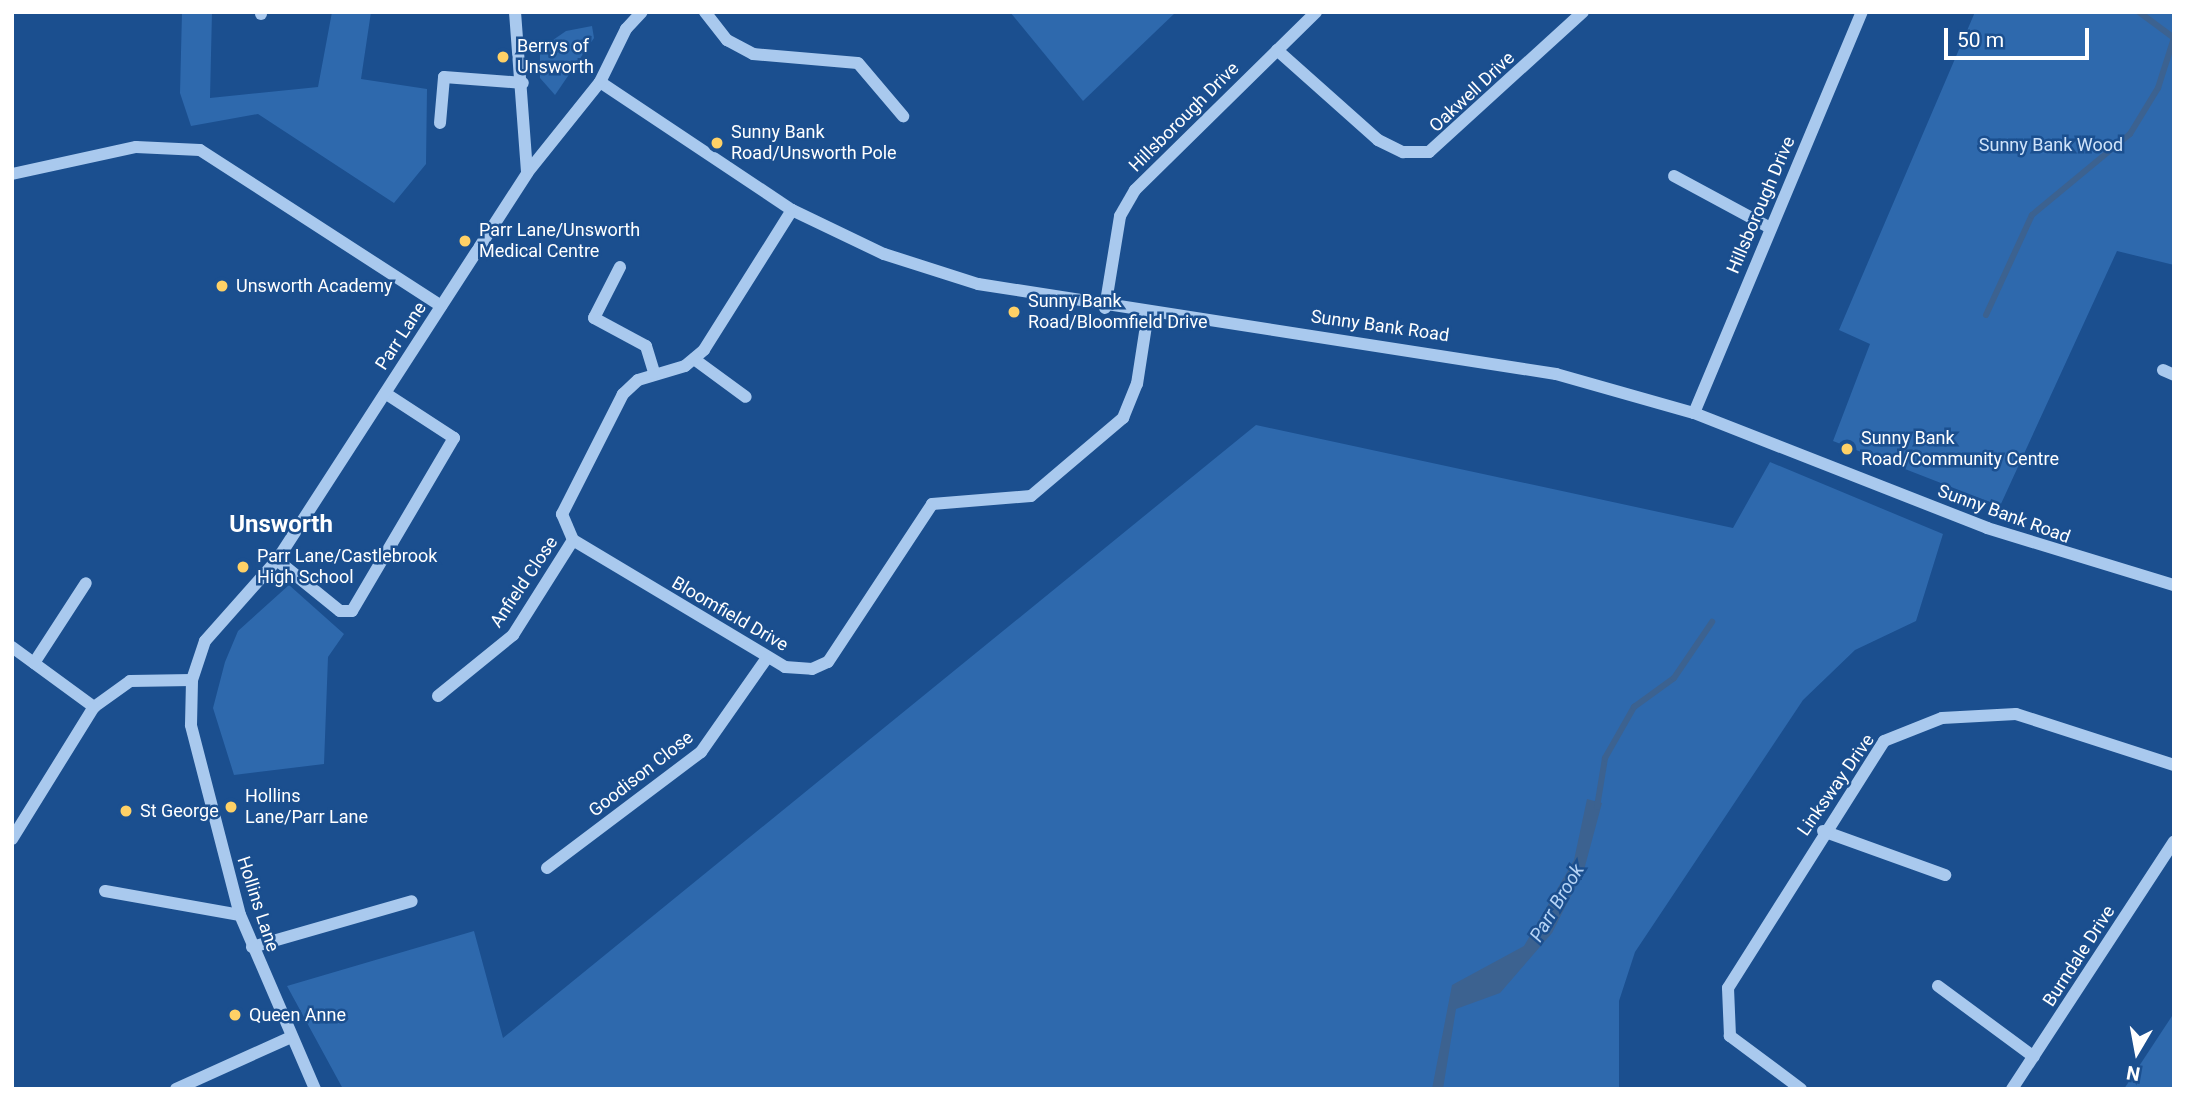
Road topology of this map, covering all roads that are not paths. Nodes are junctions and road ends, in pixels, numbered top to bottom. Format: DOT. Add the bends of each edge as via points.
graph roads {
  1 [pos="515,12"];
  2 [pos="642,12"];
  3 [pos="705,12"];
  4 [pos="1316,12"];
  5 [pos="1583,12"];
  6 [pos="1862,12"];
  7 [pos="1277,50"];
  8 [pos="600,82"];
  9 [pos="523,83"];
  10 [pos="903,116"];
  11 [pos="440,123"];
  12 [pos="527,173"];
  13 [pos="12,174"];
  14 [pos="1674,176"];
  15 [pos="792,209"];
  16 [pos="1770,228"];
  17 [pos="620,267"];
  18 [pos="441,306"];
  19 [pos="1105,308"];
  20 [pos="1148,313"];
  21 [pos="694,359"];
  22 [pos="654,373"];
  23 [pos="385,393"];
  24 [pos="746,397"];
  25 [pos="1694,412"];
  26 [pos="573,540"];
  27 [pos="277,561"];
  28 [pos="86,583"];
  29 [pos="2174,585"];
  30 [pos="12,647"];
  31 [pos="766,659"];
  32 [pos="34,663"];
  33 [pos="192,680"];
  34 [pos="438,696"];
  35 [pos="94,707"];
  36 [pos="2174,765"];
  37 [pos="1823,831"];
  38 [pos="12,839"];
  39 [pos="2174,841"];
  40 [pos="2160,863"];
  41 [pos="547,868"];
  42 [pos="2174,871"];
  43 [pos="1945,875"];
  44 [pos="105,891"];
  45 [pos="412,901"];
  46 [pos="240,915"];
  47 [pos="252,947"];
  48 [pos="1938,986"];
  49 [pos="289,1038"];
  50 [pos="2034,1057"];
  51 [pos="176,1089"];
  52 [pos="315,1089"];
  53 [pos="1801,1089"];
  54 [pos="2012,1089"];
  1 -- 9 [label="street"];
  2 -- 8 [label="street, Parr Lane" via="626,29"];
  3 -- 10 [label="street" via="727,40 753,54 858,63"];
  4 -- 7 [label="street, Hillsborough Drive"];
  5 -- 7 [label="street, Oakwell Drive" via="1429,152 1403,152 1378,140"];
  6 -- 16 [label="street, Hillsborough Drive"];
  7 -- 19 [label="street, Hillsborough Drive" via="1135,190 1120,216"];
  8 -- 12 [label="street, Parr Lane"];
  8 -- 15 [label="street, Sunny Bank Road"];
  9 -- 11 [label="street" via="444,77"];
  9 -- 12 [label="street"];
  12 -- 18 [label="street, Parr Lane"];
  13 -- 18 [label="street" via="136,147 200,150"];
  14 -- 16 [label="street"];
  15 -- 19 [label="street, Sunny Bank Road" via="884,254 966,281"];
  15 -- 21 [label="street"];
  16 -- 25 [label="street, Hillsborough Drive"];
  17 -- 22 [label="street" via="594,318 646,346"];
  18 -- 23 [label="street, Parr Lane"];
  19 -- 20 [label="street, Sunny Bank Road"];
  20 -- 25 [label="street, Sunny Bank Road" via="1492,359"];
  20 -- 31 [label="street, Bloomfield Drive" via="1137,384 1123,418 1031,496 941,500 923,511 828,662 804,670"];
  21 -- 22 [label="street"];
  21 -- 24 [label="street"];
  22 -- 26 [label="street" via="623,394 563,503"];
  23 -- 27 [label="street, Parr Lane"];
  23 -- 27 [label="street" via="454,438 352,611 340,611"];
  25 -- 29 [label="street, Sunny Bank Road" via="1977,524"];
  26 -- 31 [label="street, Bloomfield Drive"];
  26 -- 34 [label="street, Anfield Close" via="513,635"];
  27 -- 33 [label="street, Parr Lane" via="205,641"];
  28 -- 32 [label="street"];
  30 -- 32 [label="street"];
  31 -- 41 [label="street, Goodison Close" via="701,752"];
  32 -- 35 [label="street"];
  33 -- 35 [label="street" via="130,681"];
  33 -- 46 [label="street, Hollins Lane" via="191,725"];
  35 -- 38 [label="street"];
  36 -- 37 [label="street, Linksway Drive" via="2016,714 1942,718 1884,741"];
  37 -- 43 [label="street"];
  37 -- 53 [label="street, Linksway Drive" via="1728,988 1730,1037"];
  39 -- 40 [label="street, Burndale Drive"];
  40 -- 42 [label="street"];
  40 -- 50 [label="street, Burndale Drive"];
  44 -- 46 [label="street"];
  45 -- 47 [label="street"];
  46 -- 47 [label="street, Hollins Lane"];
  47 -- 49 [label="street, Hollins Lane"];
  48 -- 50 [label="street"];
  49 -- 51 [label="street"];
  49 -- 52 [label="street, Hollins Lane"];
  50 -- 54 [label="street, Burndale Drive"];
}
